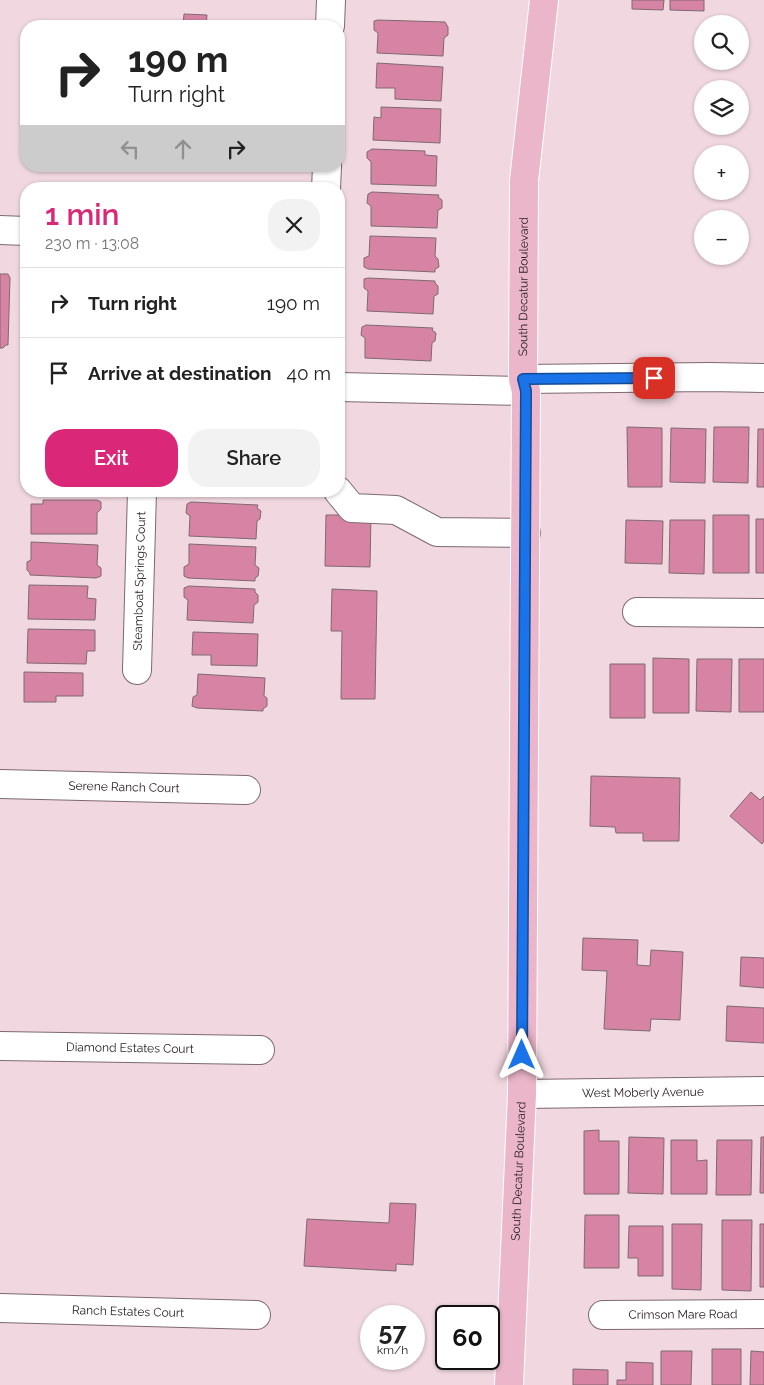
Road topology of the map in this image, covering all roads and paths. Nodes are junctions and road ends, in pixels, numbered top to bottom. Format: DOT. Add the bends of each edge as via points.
graph roads {
  1 [pos="331,0"];
  2 [pos="544,0"];
  3 [pos="330,20"];
  4 [pos="0,230"];
  5 [pos="20,230"];
  6 [pos="764,378"];
  7 [pos="524,385"];
  8 [pos="345,387"];
  9 [pos="142,497"];
  10 [pos="343,497"];
  11 [pos="526,533"];
  12 [pos="637,612"];
  13 [pos="764,613"];
  14 [pos="137,670"];
  15 [pos="0,784"];
  16 [pos="246,790"];
  17 [pos="0,1046"];
  18 [pos="260,1050"];
  19 [pos="764,1091"];
  20 [pos="522,1094"];
  21 [pos="0,1308"];
  22 [pos="256,1314"];
  23 [pos="764,1314"];
  24 [pos="603,1315"];
  25 [pos="509,1385"];
  1 -- 3 [label="street"];
  2 -- 7 [label="main road, South Decatur Boulevard" via="524,181"];
  4 -- 5 [label="street"];
  6 -- 7 [label="street" via="701,377"];
  7 -- 8 [label="street"];
  7 -- 11 [label="main road, South Decatur Boulevard"];
  9 -- 14 [label="street, Steamboat Springs Court"];
  10 -- 11 [label="street" via="352,508 396,510 437,532"];
  11 -- 20 [label="main road, South Decatur Boulevard"];
  12 -- 13 [label="street"];
  15 -- 16 [label="street, Serene Ranch Court"];
  17 -- 18 [label="street, Diamond Estates Court"];
  19 -- 20 [label="street, West Moberly Avenue"];
  20 -- 25 [label="main road, South Decatur Boulevard"];
  21 -- 22 [label="street, Ranch Estates Court"];
  23 -- 24 [label="street, Crimson Mare Road"];
}
